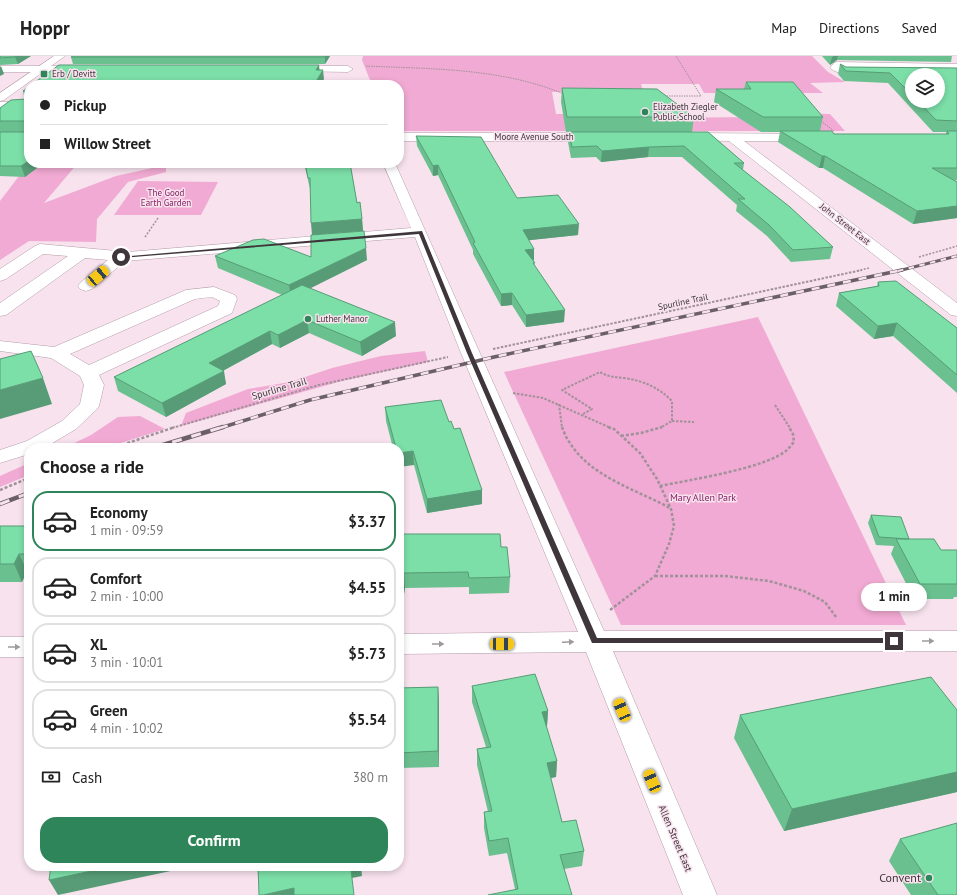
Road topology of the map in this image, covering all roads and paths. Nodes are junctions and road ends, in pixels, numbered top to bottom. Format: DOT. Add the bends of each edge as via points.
graph roads {
  1 [pos="60,56"];
  2 [pos="676,56"];
  3 [pos="364,66"];
  4 [pos="957,67"];
  5 [pos="0,69"];
  6 [pos="41,69"];
  7 [pos="92,69"];
  8 [pos="278,69"];
  9 [pos="957,73"];
  10 [pos="25,80"];
  11 [pos="353,80"];
  12 [pos="24,81"];
  13 [pos="566,94"];
  14 [pos="662,96"];
  15 [pos="0,98"];
  16 [pos="24,98"];
  17 [pos="0,105"];
  18 [pos="24,106"];
  19 [pos="24,110"];
  20 [pos="20,114"];
  21 [pos="817,119"];
  22 [pos="834,131"];
  23 [pos="404,137"];
  24 [pos="614,137"];
  25 [pos="669,137"];
  26 [pos="732,137"];
  27 [pos="821,137"];
  28 [pos="391,168"];
  29 [pos="420,232"];
  30 [pos="957,246"];
  31 [pos="82,253"];
  32 [pos="121,257"];
  33 [pos="916,258"];
  34 [pos="874,266"];
  35 [pos="0,276"];
  36 [pos="86,286"];
  37 [pos="0,311"];
  38 [pos="957,311"];
  39 [pos="0,346"];
  40 [pos="491,349"];
  41 [pos="56,353"];
  42 [pos="453,357"];
  43 [pos="88,373"];
  44 [pos="487,392"];
  45 [pos="559,404"];
  46 [pos="775,405"];
  47 [pos="583,414"];
  48 [pos="672,421"];
  49 [pos="694,422"];
  50 [pos="621,436"];
  51 [pos="38,443"];
  52 [pos="127,443"];
  53 [pos="24,449"];
  54 [pos="0,457"];
  55 [pos="24,480"];
  56 [pos="660,486"];
  57 [pos="0,490"];
  58 [pos="671,509"];
  59 [pos="655,576"];
  60 [pos="610,610"];
  61 [pos="595,641"];
  62 [pos="850,641"];
  63 [pos="957,641"];
  64 [pos="404,644"];
  65 [pos="0,647"];
  66 [pos="24,647"];
  67 [pos="700,895"];
  1 -- 6 [label="street"];
  2 -- 14 [label="path" via="701,96"];
  3 -- 13 [label="path" via="481,72 530,81"];
  4 -- 9 [label="street" via="838,65 835,68 844,72"];
  5 -- 6 [label="street"];
  6 -- 7 [label="street"];
  6 -- 10 [label="street"];
  8 -- 11 [label="street" via="350,65"];
  12 -- 15 [label="street"];
  15 -- 16 [label="street"];
  17 -- 18 [label="street"];
  19 -- 20 [label="street"];
  21 -- 22 [label="path"];
  23 -- 24 [label="street, Moore Avenue South"];
  25 -- 26 [label="street"];
  26 -- 27 [label="street"];
  26 -- 38 [label="street, John Street East"];
  28 -- 29 [label="street, Allen Street East"];
  29 -- 32 [label="street"];
  29 -- 44 [label="street, Allen Street East"];
  30 -- 33 [label="path"];
  31 -- 32 [label="street"];
  31 -- 35 [label="street" via="40,249"];
  31 -- 37 [label="street"];
  32 -- 36 [label="street"];
  34 -- 40 [label="path, Spurline Trail"];
  39 -- 41 [label="street"];
  41 -- 43 [label="street"];
  41 -- 43 [label="street" via="192,294 214,292 229,299 226,309"];
  42 -- 52 [label="path, Spurline Trail" via="319,385 190,421"];
  43 -- 51 [label="street" via="94,385 89,406 70,425"];
  44 -- 45 [label="path" via="520,393"];
  44 -- 61 [label="street, Allen Street East"];
  45 -- 47 [label="path"];
  45 -- 58 [label="path" via="558,418 565,437 577,454 599,472"];
  46 -- 56 [label="path" via="793,434 794,442 790,449 737,470"];
  47 -- 48 [label="path" via="592,409 562,390 600,372 609,377 634,380 662,390 672,402"];
  47 -- 50 [label="path" via="614,429"];
  48 -- 49 [label="path"];
  48 -- 50 [label="path" via="650,432"];
  50 -- 56 [label="path" via="640,454"];
  53 -- 54 [label="street"];
  55 -- 57 [label="path"];
  56 -- 58 [label="path"];
  58 -- 59 [label="path" via="674,526"];
  59 -- 60 [label="path"];
  59 -- 62 [label="path" via="725,576 769,580 804,591 825,602"];
  61 -- 62 [label="street"];
  64 -- 61 [label="street, one-way"];
  61 -- 67 [label="street, Allen Street East"];
  62 -- 63 [label="street, one-way"];
  65 -- 66 [label="street, one-way"];
}
